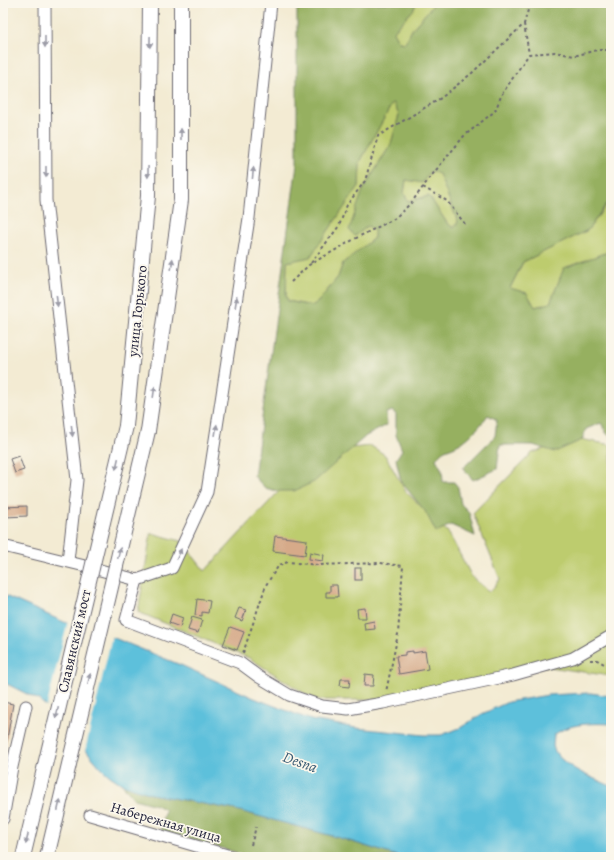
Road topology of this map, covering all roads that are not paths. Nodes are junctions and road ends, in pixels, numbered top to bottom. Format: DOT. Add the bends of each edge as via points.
graph roads {
  1 [pos="45,3"];
  2 [pos="150,3"];
  3 [pos="181,3"];
  4 [pos="271,3"];
  5 [pos="126,426"];
  6 [pos="3,546"];
  7 [pos="68,561"];
  8 [pos="137,580"];
  9 [pos="611,636"];
  10 [pos="26,706"];
  11 [pos="90,815"];
  12 [pos="3,819"];
  13 [pos="23,857"];
  14 [pos="47,857"];
  15 [pos="234,857"];
  1 -- 7 [label="street, one-way" via="46,200 77,480"];
  2 -- 5 [label="main road, улица Горького, one-way" via="148,196"];
  14 -- 3 [label="main road, Славянский мост, one-way, bridge" via="148,431 182,200"];
  8 -- 4 [label="street, one-way" via="172,568 207,492 249,218"];
  5 -- 13 [label="main road, Славянский мост, one-way, bridge"];
  6 -- 7 [label="street"];
  7 -- 8 [label="street"];
  8 -- 9 [label="street" via="126,620 240,663 289,695 322,706 348,709 513,675 573,658"];
  10 -- 12 [label="street"];
  11 -- 15 [label="street, Набережная улица"];
}
